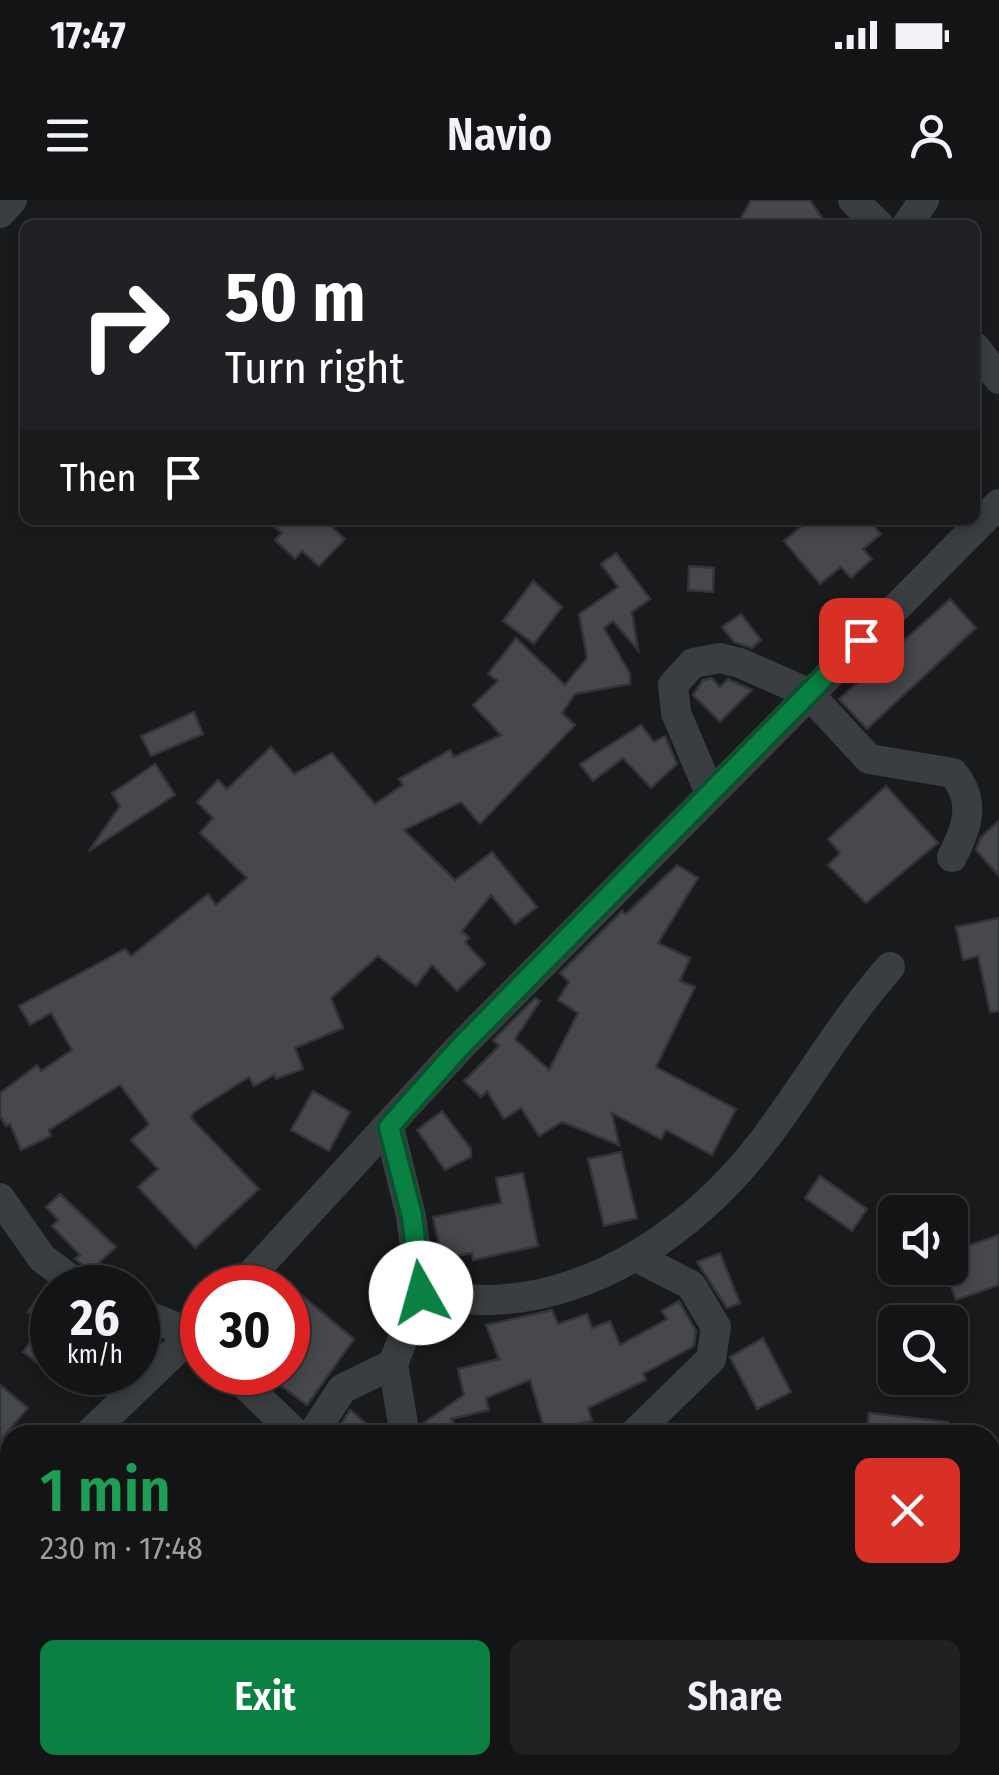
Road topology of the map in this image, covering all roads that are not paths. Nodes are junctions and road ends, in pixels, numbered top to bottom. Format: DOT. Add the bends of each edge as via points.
graph roads {
  1 [pos="12,200"];
  2 [pos="853,200"];
  3 [pos="0,213"];
  4 [pos="874,220"];
  5 [pos="980,354"];
  6 [pos="999,379"];
  7 [pos="999,504"];
  8 [pos="980,523"];
  9 [pos="978,525"];
  10 [pos="808,693"];
  11 [pos="710,793"];
  12 [pos="952,856"];
  13 [pos="890,968"];
  14 [pos="389,1127"];
  15 [pos="0,1198"];
  16 [pos="636,1257"];
  17 [pos="51,1265"];
  18 [pos="260,1265"];
  19 [pos="421,1293"];
  20 [pos="180,1351"];
  21 [pos="393,1364"];
  22 [pos="255,1395"];
  23 [pos="99,1425"];
  24 [pos="286,1425"];
  25 [pos="318,1425"];
  26 [pos="404,1425"];
  27 [pos="643,1425"];
  1 -- 3 [label="street"];
  2 -- 4 [label="street"];
  5 -- 6 [label="street"];
  7 -- 8 [label="street"];
  9 -- 10 [label="street"];
  10 -- 11 [label="street"];
  10 -- 11 [label="street" via="740,663 693,663 673,685 676,712"];
  10 -- 12 [label="street" via="869,759 953,772 964,787 969,824"];
  11 -- 14 [label="street"];
  13 -- 16 [label="street" via="727,1184"];
  14 -- 18 [label="street"];
  14 -- 19 [label="street" via="412,1216"];
  15 -- 17 [label="street"];
  16 -- 19 [label="street" via="581,1284 490,1300"];
  16 -- 27 [label="street" via="692,1285 716,1327 711,1359"];
  19 -- 21 [label="street"];
  20 -- 23 [label="street"];
  21 -- 25 [label="street" via="342,1388"];
  21 -- 26 [label="street"];
  22 -- 24 [label="street"];
}
